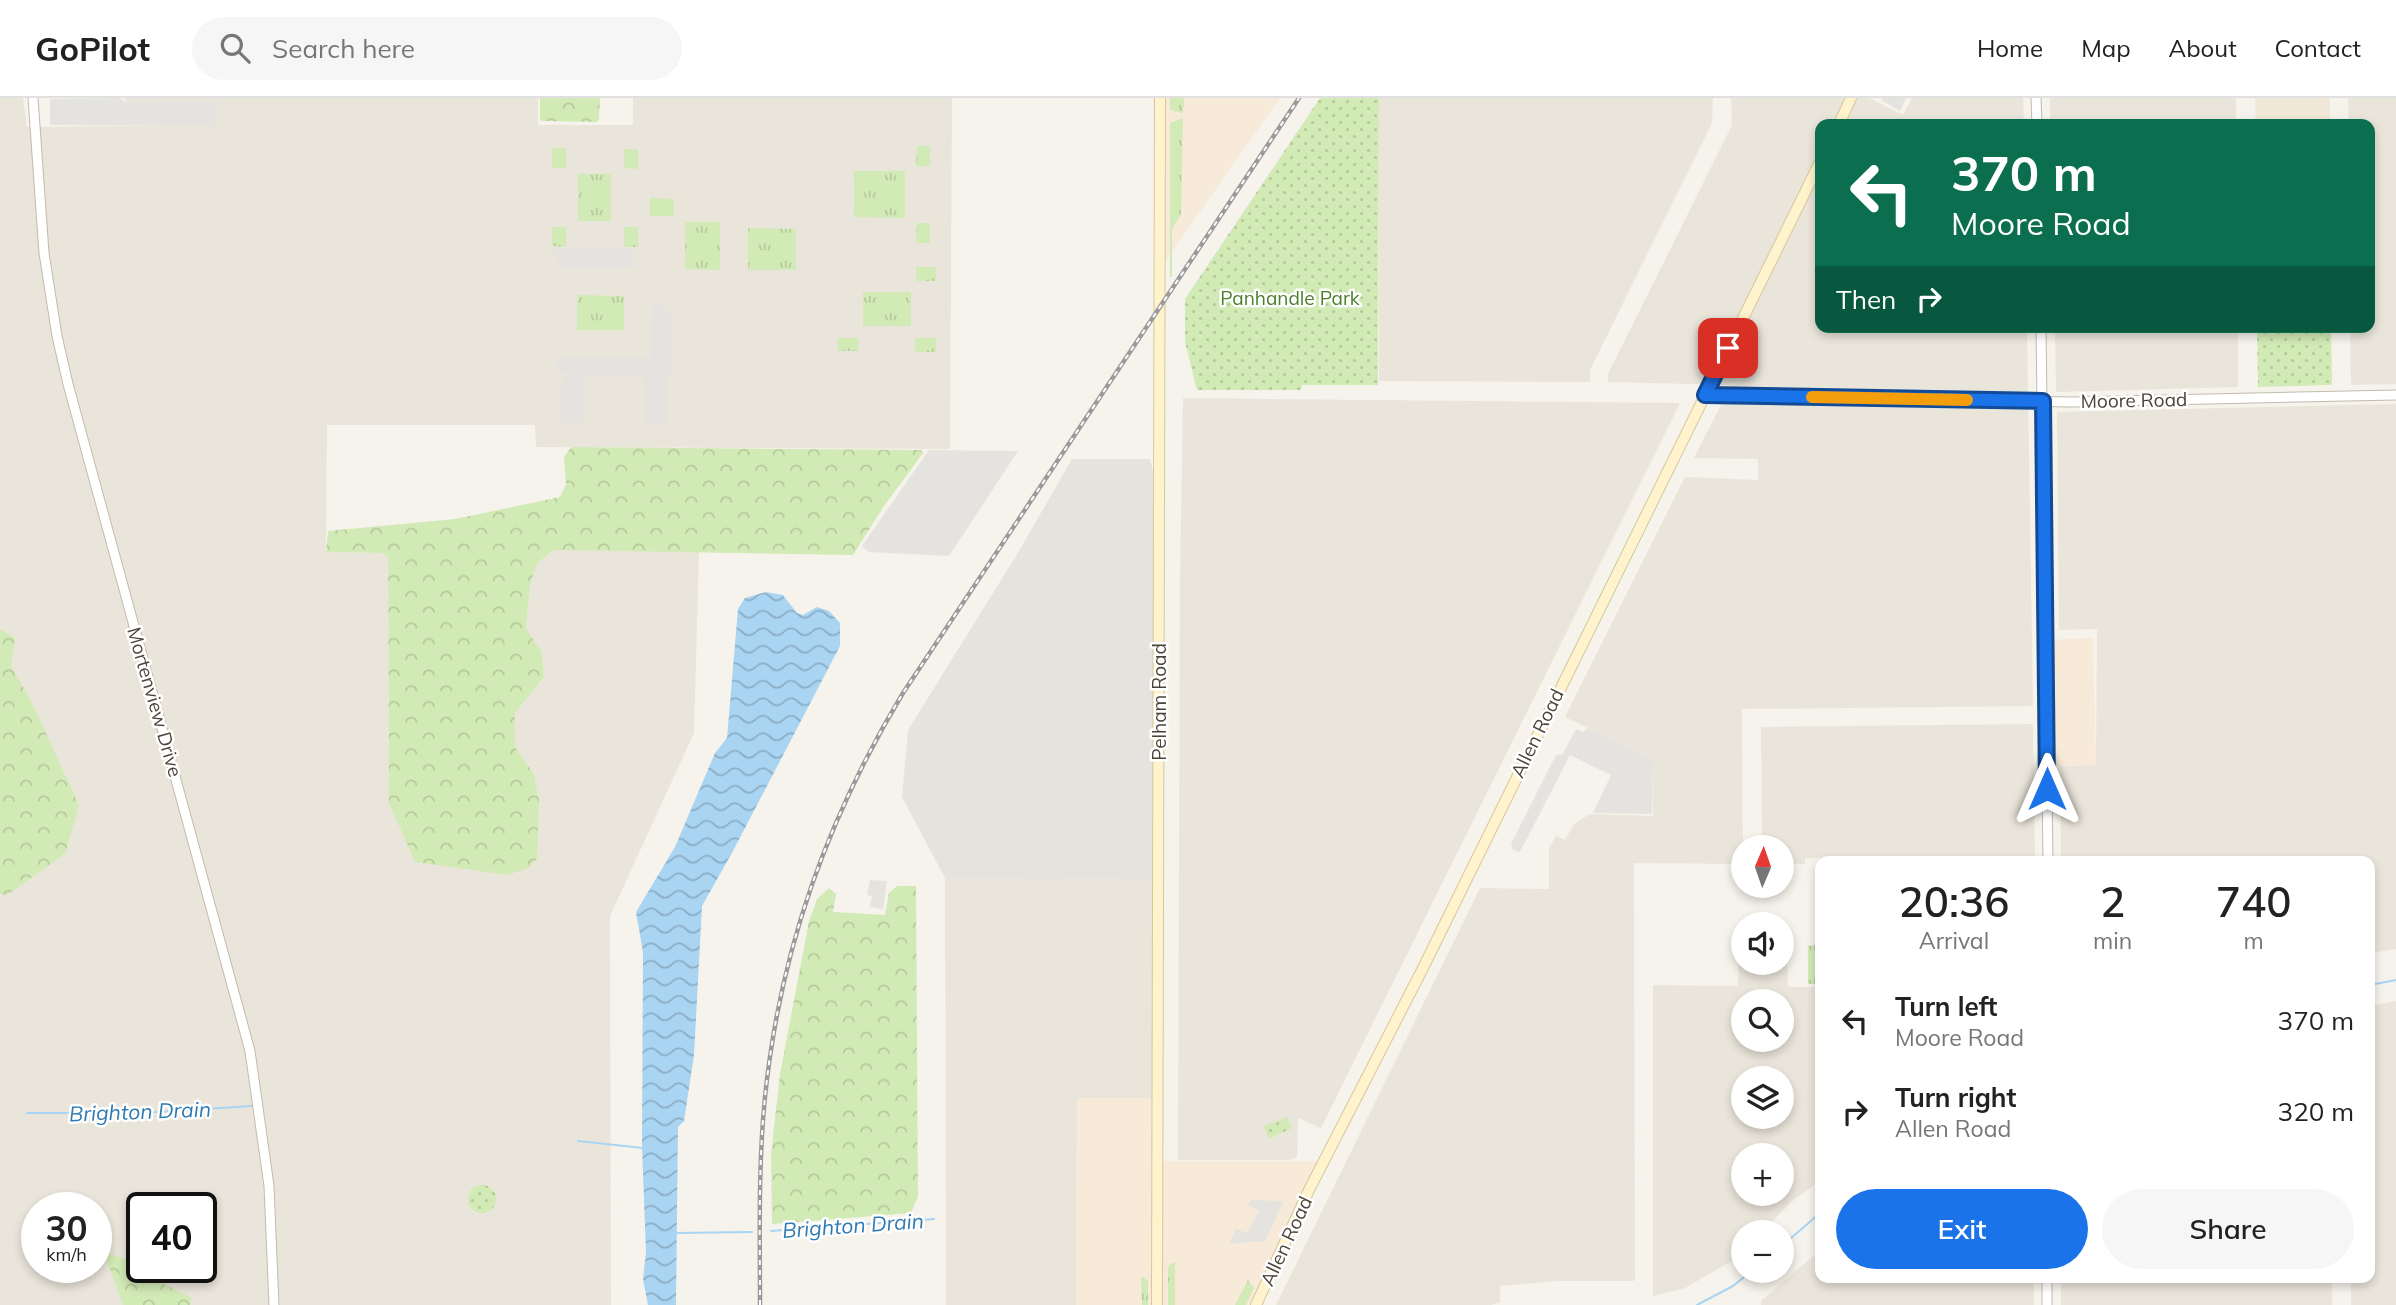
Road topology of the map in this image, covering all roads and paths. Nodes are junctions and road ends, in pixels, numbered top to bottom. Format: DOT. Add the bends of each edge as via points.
graph roads {
  1 [pos="33,98"];
  2 [pos="1160,98"];
  3 [pos="1852,98"];
  4 [pos="2036,98"];
  5 [pos="1842,119"];
  6 [pos="2037,119"];
  7 [pos="1815,172"];
  8 [pos="2041,333"];
  9 [pos="1705,395"];
  10 [pos="2396,395"];
  11 [pos="2043,401"];
  12 [pos="2048,856"];
  13 [pos="2047,1283"];
  14 [pos="274,1305"];
  15 [pos="1157,1305"];
  16 [pos="1256,1305"];
  17 [pos="2047,1305"];
  1 -- 14 [label="street, Mortenview Drive" via="44,253 68,384 250,1051 269,1186"];
  2 -- 15 [label="main road, Pelham Road"];
  3 -- 5 [label="main road"];
  4 -- 6 [label="street"];
  7 -- 9 [label="main road, Allen Road"];
  8 -- 11 [label="street"];
  9 -- 11 [label="street, Moore Road"];
  9 -- 16 [label="main road, Allen Road"];
  10 -- 11 [label="street, Moore Road"];
  11 -- 12 [label="street"];
  13 -- 17 [label="street"];
}
